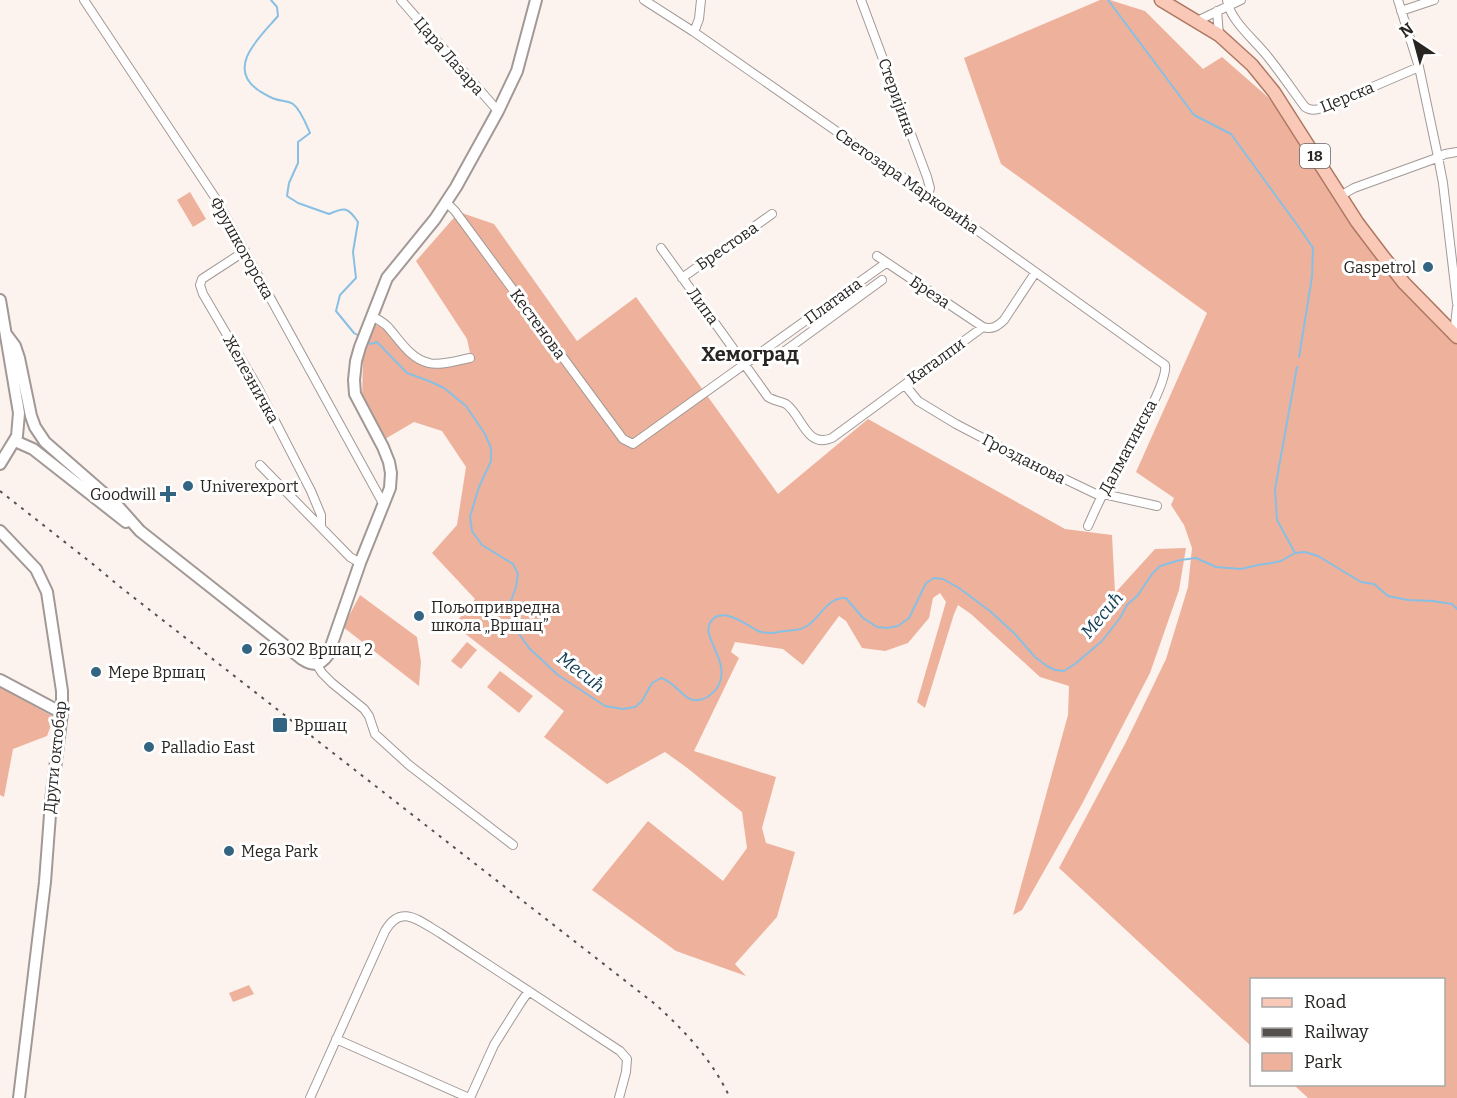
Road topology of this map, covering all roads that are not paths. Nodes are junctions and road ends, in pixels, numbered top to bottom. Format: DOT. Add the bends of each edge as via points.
graph roads {
  1 [pos="84,0"];
  2 [pos="401,0"];
  3 [pos="536,0"];
  4 [pos="644,0"];
  5 [pos="701,0"];
  6 [pos="861,0"];
  7 [pos="1161,0"];
  8 [pos="1241,0"];
  9 [pos="1398,0"];
  10 [pos="1434,0"];
  11 [pos="1227,3"];
  12 [pos="1217,11"];
  13 [pos="1401,11"];
  14 [pos="1197,21"];
  15 [pos="694,32"];
  16 [pos="1219,35"];
  17 [pos="1419,68"];
  18 [pos="498,111"];
  19 [pos="1457,152"];
  20 [pos="1438,157"];
  21 [pos="928,195"];
  22 [pos="1340,196"];
  23 [pos="446,202"];
  24 [pos="772,214"];
  25 [pos="661,248"];
  26 [pos="245,251"];
  27 [pos="877,256"];
  28 [pos="886,263"];
  29 [pos="1035,273"];
  30 [pos="682,278"];
  31 [pos="882,280"];
  32 [pos="1456,282"];
  33 [pos="841,295"];
  34 [pos="0,300"];
  35 [pos="848,305"];
  36 [pos="1457,305"];
  37 [pos="372,316"];
  38 [pos="983,327"];
  39 [pos="6,334"];
  40 [pos="1456,335"];
  41 [pos="778,356"];
  42 [pos="470,358"];
  43 [pos="745,364"];
  44 [pos="1166,368"];
  45 [pos="904,385"];
  46 [pos="15,441"];
  47 [pos="824,441"];
  48 [pos="633,444"];
  49 [pos="0,464"];
  50 [pos="260,465"];
  51 [pos="1103,494"];
  52 [pos="105,502"];
  53 [pos="384,505"];
  54 [pos="1156,506"];
  55 [pos="321,526"];
  56 [pos="1088,526"];
  57 [pos="0,531"];
  58 [pos="140,531"];
  59 [pos="360,563"];
  60 [pos="317,665"];
  61 [pos="0,680"];
  62 [pos="62,713"];
  63 [pos="513,845"];
  64 [pos="530,991"];
  65 [pos="336,1039"];
  66 [pos="19,1098"];
  67 [pos="310,1098"];
  68 [pos="470,1098"];
  69 [pos="618,1098"];
  1 -- 26 [label="street, Фрушкогорска" via="216,199"];
  2 -- 18 [label="street, Цара Лазара"];
  3 -- 18 [label="street" via="517,70"];
  4 -- 15 [label="street, Светозара Марковића"];
  5 -- 15 [label="street"];
  6 -- 21 [label="street, Стеријина" via="927,177"];
  7 -- 14 [label="main road, 18"];
  8 -- 11 [label="street"];
  9 -- 13 [label="street"];
  10 -- 13 [label="street"];
  11 -- 12 [label="street"];
  11 -- 17 [label="street, Церска" via="1234,18 1308,110 1326,107"];
  12 -- 14 [label="street"];
  12 -- 16 [label="street"];
  13 -- 17 [label="street"];
  14 -- 16 [label="main road, 18"];
  15 -- 21 [label="street, Светозара Марковића"];
  16 -- 22 [label="main road, 18" via="1262,77"];
  17 -- 20 [label="street"];
  18 -- 23 [label="street"];
  19 -- 20 [label="street"];
  20 -- 22 [label="street"];
  20 -- 32 [label="street"];
  21 -- 29 [label="street, Светозара Марковића"];
  22 -- 40 [label="main road, 18" via="1404,283"];
  23 -- 37 [label="street" via="392,271"];
  23 -- 48 [label="street, Кестенова" via="623,438"];
  24 -- 30 [label="street, Брестова"];
  25 -- 30 [label="street, Липа"];
  26 -- 53 [label="street, Фрушкогорска"];
  26 -- 55 [label="street, Железничка" via="202,279 200,289 258,386 311,491 321,515"];
  27 -- 28 [label="street, Бреза"];
  28 -- 33 [label="street, Платана"];
  28 -- 38 [label="street, Бреза"];
  29 -- 38 [label="street, Каталпи" via="1004,320 996,327"];
  29 -- 44 [label="street, Светозара Марковића"];
  30 -- 43 [label="street, Липа"];
  31 -- 35 [label="street"];
  32 -- 36 [label="street"];
  33 -- 35 [label="street"];
  33 -- 43 [label="street, Платана"];
  34 -- 39 [label="street"];
  35 -- 41 [label="street"];
  36 -- 40 [label="street"];
  37 -- 42 [label="street" via="387,326 410,352 430,364"];
  37 -- 53 [label="street" via="356,361 354,380 356,394 389,462 390,488"];
  38 -- 45 [label="street, Каталпи"];
  39 -- 46 [label="street" via="19,413"];
  39 -- 52 [label="street" via="19,358 35,427"];
  43 -- 47 [label="street, Липа" via="770,399 786,404 811,436"];
  43 -- 48 [label="street, Платана"];
  44 -- 51 [label="street, Далматинска" via="1148,415"];
  45 -- 47 [label="street, Каталпи"];
  45 -- 51 [label="street, Грозданова" via="918,401 957,424 1096,494"];
  46 -- 49 [label="street"];
  46 -- 52 [label="street" via="33,448"];
  50 -- 55 [label="street"];
  51 -- 54 [label="street, Грозданова"];
  51 -- 56 [label="street, Далматинска"];
  52 -- 58 [label="street"];
  52 -- 58 [label="street" via="124,512"];
  53 -- 59 [label="street"];
  55 -- 59 [label="street"];
  57 -- 62 [label="street, Други октобар" via="36,569 47,592"];
  58 -- 60 [label="street" via="302,659"];
  59 -- 60 [label="street" via="328,655"];
  60 -- 63 [label="street" via="364,709 375,734"];
  61 -- 62 [label="street"];
  62 -- 66 [label="street, Други октобар"];
  64 -- 65 [label="street" via="412,916 399,916 390,921"];
  64 -- 68 [label="street" via="494,1045"];
  64 -- 69 [label="street" via="627,1059"];
  65 -- 67 [label="street"];
  65 -- 68 [label="street"];
}
